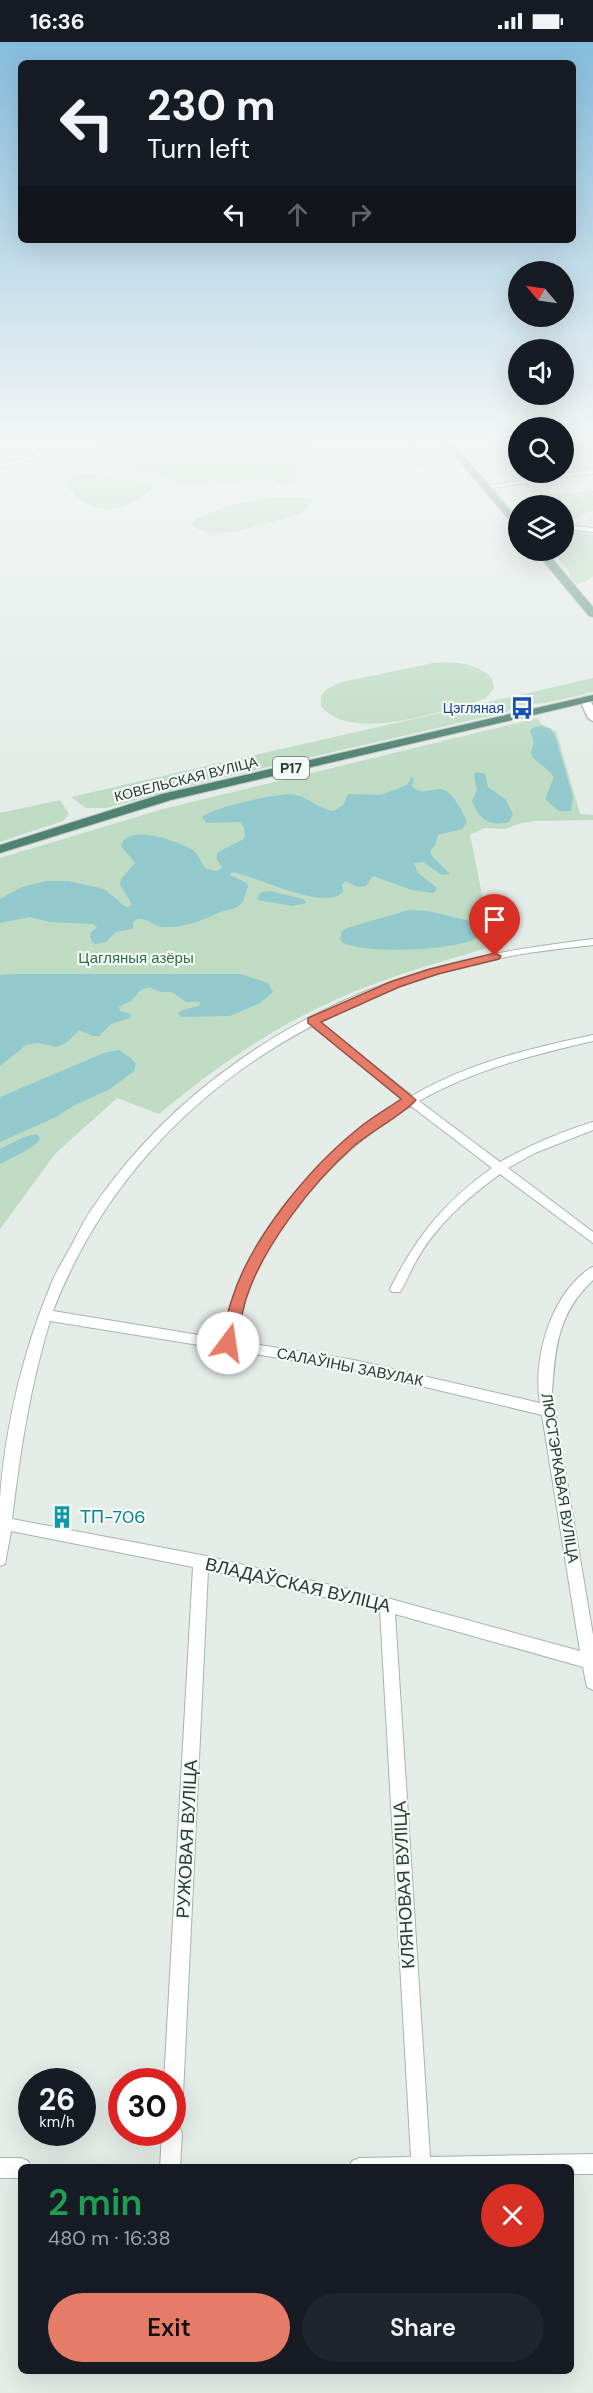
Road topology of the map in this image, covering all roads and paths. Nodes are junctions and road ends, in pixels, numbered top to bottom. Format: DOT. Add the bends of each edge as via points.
graph roads {
  1 [pos="548,561"];
  2 [pos="593,614"];
  3 [pos="589,699"];
  4 [pos="593,718"];
  5 [pos="0,849"];
  6 [pos="593,942"];
  7 [pos="312,1021"];
  8 [pos="593,1038"];
  9 [pos="409,1100"];
  10 [pos="593,1126"];
  11 [pos="500,1167"];
  12 [pos="593,1238"];
  13 [pos="593,1272"];
  14 [pos="396,1289"];
  15 [pos="45,1315"];
  16 [pos="228,1343"];
  17 [pos="546,1410"];
  18 [pos="2,1524"];
  19 [pos="0,1559"];
  20 [pos="201,1562"];
  21 [pos="387,1605"];
  22 [pos="591,1662"];
  23 [pos="593,1682"];
  24 [pos="175,2068"];
  25 [pos="171,2146"];
  26 [pos="593,2163"];
  27 [pos="170,2164"];
  28 [pos="421,2164"];
  29 [pos="536,2164"];
  30 [pos="0,2168"];
  31 [pos="18,2168"];
  1 -- 2 [label="main road"];
  3 -- 4 [label="street"];
  3 -- 5 [label="highway, КОВЕЛЬСКАЯ ВУЛІЦА / Р17" via="196,790"];
  6 -- 7 [label="street" via="495,956 434,971 377,991"];
  7 -- 9 [label="street"];
  7 -- 15 [label="street" via="271,1042 210,1084 149,1143 118,1180 79,1240"];
  8 -- 9 [label="street" via="532,1050"];
  9 -- 11 [label="street"];
  9 -- 16 [label="street" via="365,1129 337,1154 279,1221 240,1297"];
  10 -- 11 [label="street" via="548,1142"];
  11 -- 12 [label="street"];
  11 -- 14 [label="street" via="449,1206 406,1262"];
  13 -- 17 [label="street, ЛЮСТЭРКАВАЯ ВУЛІЦА" via="565,1303 554,1323 548,1348"];
  15 -- 16 [label="street, САЛАЎІНЫ ЗАВУЛАК"];
  15 -- 18 [label="street" via="17,1418"];
  16 -- 17 [label="street, САЛАЎІНЫ ЗАВУЛАК" via="354,1365"];
  17 -- 22 [label="street, ЛЮСТЭРКАВАЯ ВУЛІЦА"];
  18 -- 19 [label="street"];
  18 -- 20 [label="street, ВЛАДАЎСКАЯ ВУЛІЦА"];
  20 -- 21 [label="street, ВЛАДАЎСКАЯ ВУЛІЦА"];
  20 -- 24 [label="street, РУЖОВАЯ ВУЛІЦА"];
  21 -- 22 [label="street, ВЛАДАЎСКАЯ ВУЛІЦА"];
  21 -- 28 [label="street, КЛЯНОВАЯ ВУЛІЦА"];
  22 -- 23 [label="street, ЛЮСТЭРКАВАЯ ВУЛІЦА"];
  25 -- 27 [label="street"];
  26 -- 29 [label="street"];
  30 -- 31 [label="street"];
}
